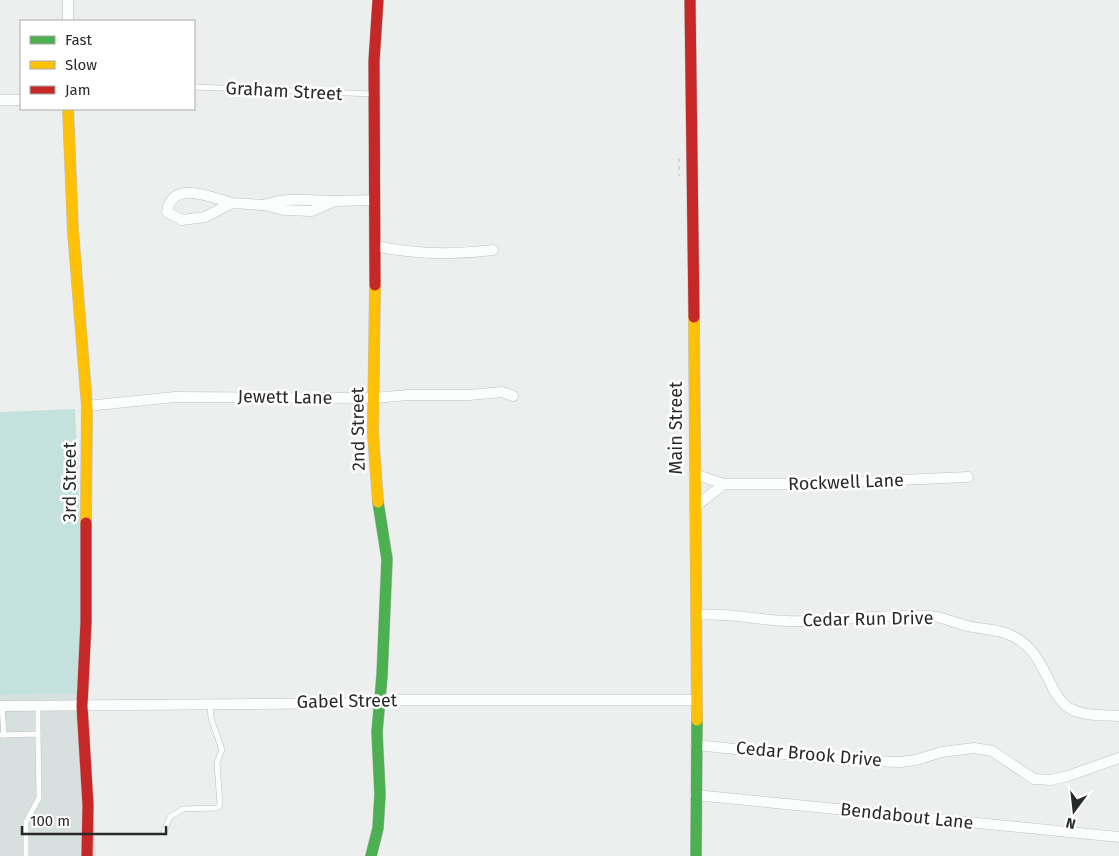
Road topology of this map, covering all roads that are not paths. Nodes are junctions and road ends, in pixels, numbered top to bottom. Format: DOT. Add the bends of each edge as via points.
graph roads {
  1 [pos="68,0"];
  2 [pos="378,0"];
  3 [pos="690,0"];
  4 [pos="68,20"];
  5 [pos="195,86"];
  6 [pos="374,94"];
  7 [pos="0,100"];
  8 [pos="20,100"];
  9 [pos="68,110"];
  10 [pos="374,200"];
  11 [pos="232,203"];
  12 [pos="376,246"];
  13 [pos="493,250"];
  14 [pos="513,396"];
  15 [pos="374,398"];
  16 [pos="87,406"];
  17 [pos="694,474"];
  18 [pos="968,477"];
  19 [pos="724,484"];
  20 [pos="695,507"];
  21 [pos="696,615"];
  22 [pos="695,700"];
  23 [pos="381,702"];
  24 [pos="210,704"];
  25 [pos="1,706"];
  26 [pos="38,706"];
  27 [pos="82,706"];
  28 [pos="1119,716"];
  29 [pos="38,734"];
  30 [pos="2,735"];
  31 [pos="696,745"];
  32 [pos="1119,758"];
  33 [pos="696,796"];
  34 [pos="164,831"];
  35 [pos="1119,837"];
  36 [pos="26,856"];
  37 [pos="88,856"];
  38 [pos="371,856"];
  39 [pos="696,856"];
  1 -- 4 [label="street"];
  2 -- 6 [label="street, 2nd Street"];
  3 -- 17 [label="street, Main Street"];
  5 -- 6 [label="lane, Graham Street"];
  6 -- 10 [label="street, 2nd Street"];
  7 -- 8 [label="street"];
  9 -- 16 [label="street, 3rd Street" via="73,231"];
  10 -- 11 [label="street" via="335,202 312,211"];
  10 -- 12 [label="street, 2nd Street"];
  11 -- 11 [label="street" via="186,193 169,201 167,212 182,220 205,217"];
  12 -- 13 [label="street" via="402,251"];
  12 -- 15 [label="street, 2nd Street"];
  14 -- 15 [label="street, Jewett Lane" via="502,392"];
  15 -- 16 [label="street, Jewett Lane" via="175,397"];
  15 -- 23 [label="street, 2nd Street" via="378,505 387,560"];
  16 -- 27 [label="street, 3rd Street"];
  17 -- 19 [label="street, Rockwell Lane"];
  17 -- 20 [label="street, Main Street"];
  18 -- 19 [label="street, Rockwell Lane"];
  19 -- 20 [label="street"];
  20 -- 21 [label="street, Main Street"];
  21 -- 22 [label="street, Main Street"];
  21 -- 28 [label="street, Cedar Run Drive" via="720,614 788,621 937,616 1015,637 1043,665 1057,694 1070,708 1097,715"];
  22 -- 23 [label="street, Gabel Street"];
  22 -- 31 [label="street, Main Street"];
  23 -- 24 [label="street, Gabel Street"];
  23 -- 38 [label="street, 2nd Street" via="377,732 378,828"];
  24 -- 27 [label="street, Gabel Street"];
  24 -- 34 [label="lane" via="211,718 222,750 218,762 220,805 217,808 183,809 170,817"];
  25 -- 26 [label="street, Gabel Street"];
  25 -- 30 [label="lane"];
  26 -- 27 [label="street, Gabel Street"];
  26 -- 29 [label="lane"];
  27 -- 37 [label="street, 3rd Street"];
  29 -- 30 [label="lane"];
  29 -- 36 [label="lane" via="39,798 26,822"];
  31 -- 32 [label="street, Cedar Brook Drive" via="843,760 900,762 974,748 992,751 1034,779 1050,780"];
  31 -- 33 [label="street, Main Street"];
  33 -- 35 [label="street, Bendabout Lane"];
  33 -- 39 [label="street, Main Street"];
}
